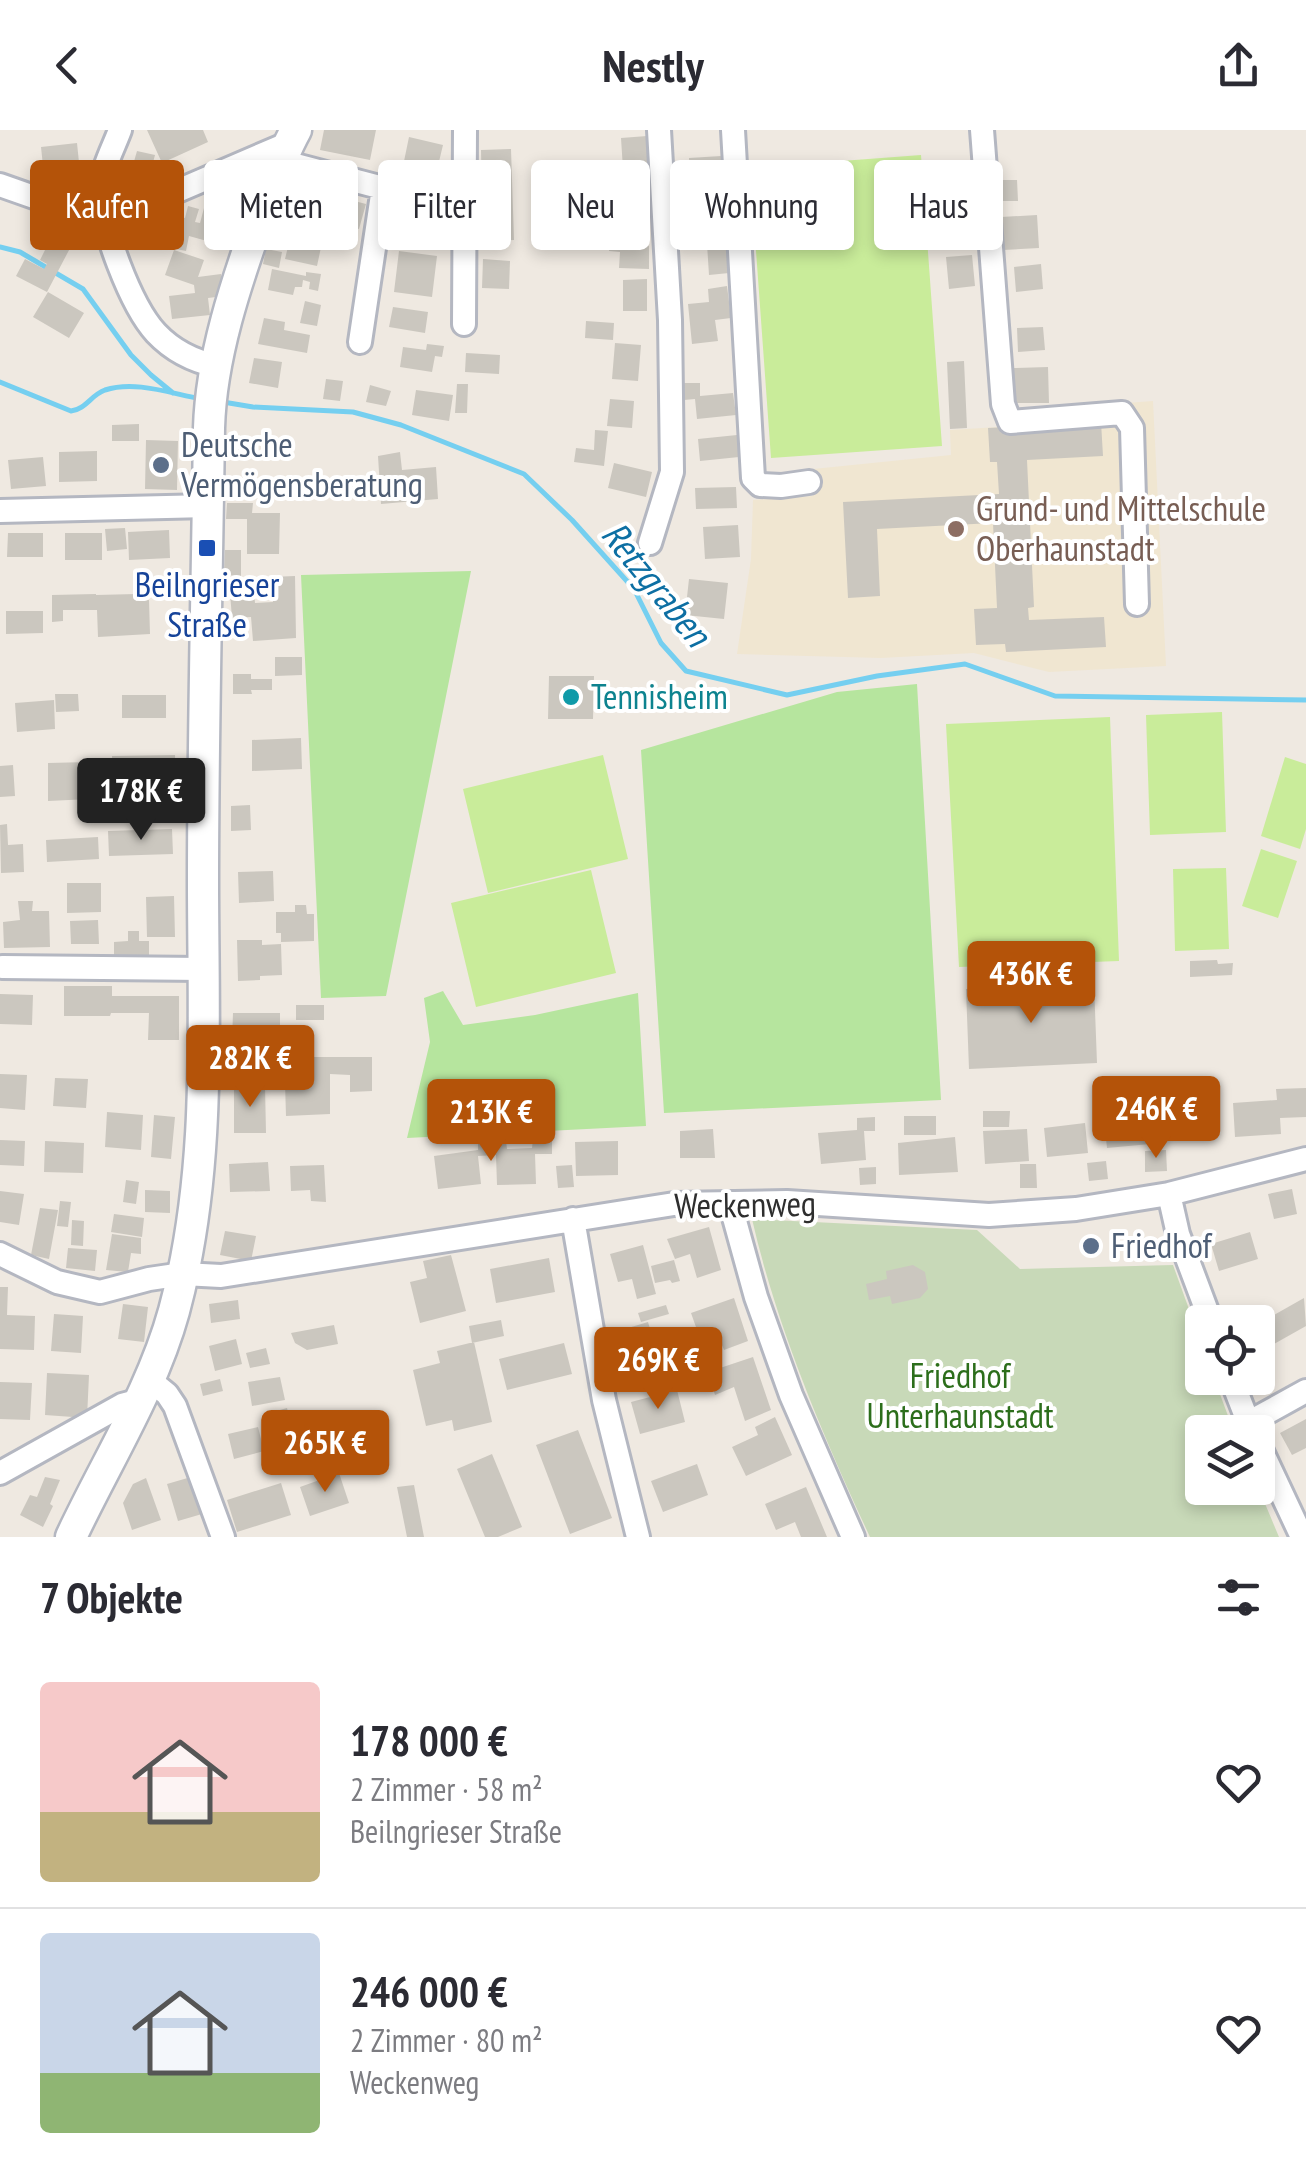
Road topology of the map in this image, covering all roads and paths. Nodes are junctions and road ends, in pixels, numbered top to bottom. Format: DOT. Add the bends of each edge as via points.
graph roads {
  1 [pos="120,130"];
  2 [pos="465,130"];
  3 [pos="660,130"];
  4 [pos="733,130"];
  5 [pos="982,130"];
  6 [pos="288,145"];
  7 [pos="108,160"];
  8 [pos="0,185"];
  9 [pos="184,189"];
  10 [pos="30,196"];
  11 [pos="115,250"];
  12 [pos="464,324"];
  13 [pos="360,342"];
  14 [pos="215,376"];
  15 [pos="809,482"];
  16 [pos="208,506"];
  17 [pos="0,511"];
  18 [pos="650,543"];
  19 [pos="1137,604"];
  20 [pos="2,968"];
  21 [pos="203,969"];
  22 [pos="1306,1159"];
  23 [pos="1168,1194"];
  24 [pos="730,1203"];
  25 [pos="573,1219"];
  26 [pos="0,1254"];
  27 [pos="184,1274"];
  28 [pos="1205,1305"];
  29 [pos="146,1390"];
  30 [pos="1306,1391"];
  31 [pos="1275,1416"];
  32 [pos="0,1474"];
  33 [pos="1275,1480"];
  34 [pos="71,1537"];
  35 [pos="222,1537"];
  36 [pos="638,1537"];
  37 [pos="852,1537"];
  38 [pos="1302,1537"];
  1 -- 7 [label="street"];
  2 -- 12 [label="street"];
  3 -- 18 [label="street" via="672,472"];
  4 -- 15 [label="street" via="753,478 760,485"];
  5 -- 19 [label="street" via="1002,404 1010,422 1122,414 1132,428"];
  6 -- 9 [label="street"];
  6 -- 13 [label="street" via="384,188"];
  6 -- 14 [label="main road" via="248,248"];
  8 -- 10 [label="street"];
  11 -- 14 [label="street" via="155,332"];
  14 -- 16 [label="main road"];
  16 -- 17 [label="street"];
  16 -- 21 [label="main road"];
  20 -- 21 [label="street"];
  21 -- 27 [label="main road" via="202,1130"];
  22 -- 23 [label="street, Weckenweg"];
  23 -- 24 [label="street, Weckenweg" via="988,1215"];
  23 -- 28 [label="street"];
  24 -- 25 [label="street, Weckenweg"];
  24 -- 37 [label="street" via="791,1396"];
  25 -- 27 [label="street, Weckenweg" via="251,1272"];
  25 -- 36 [label="street" via="604,1400"];
  26 -- 27 [label="street, Weckenweg" via="57,1282 100,1292"];
  27 -- 29 [label="main road"];
  29 -- 32 [label="street"];
  29 -- 34 [label="main road"];
  29 -- 35 [label="street" via="168,1394 175,1406"];
  30 -- 31 [label="street"];
  33 -- 38 [label="street"];
}
